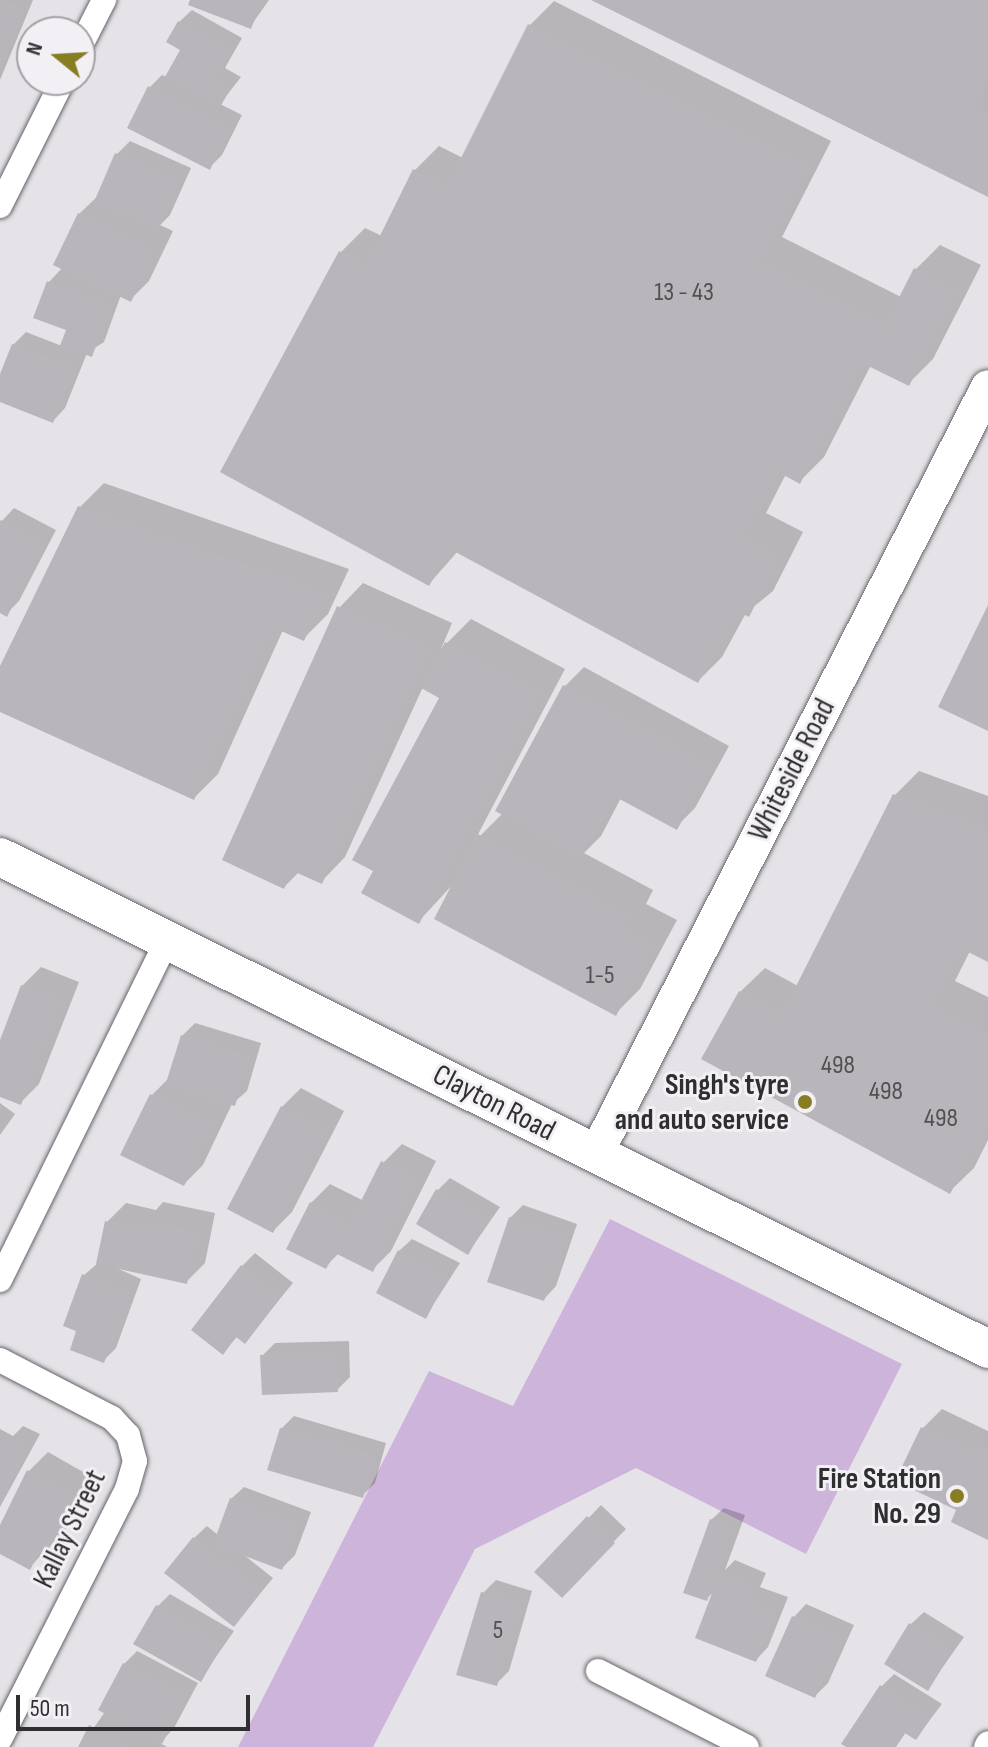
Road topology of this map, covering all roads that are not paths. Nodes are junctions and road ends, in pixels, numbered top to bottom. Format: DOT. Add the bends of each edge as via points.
graph roads {
  1 [pos="55,96"];
  2 [pos="0,206"];
  3 [pos="988,387"];
  4 [pos="0,857"];
  5 [pos="167,940"];
  6 [pos="596,1154"];
  7 [pos="0,1280"];
  8 [pos="988,1349"];
  9 [pos="0,1360"];
  10 [pos="598,1671"];
  11 [pos="0,1739"];
  12 [pos="747,1747"];
  1 -- 2 [label="street"];
  3 -- 6 [label="street, Whiteside Road"];
  4 -- 5 [label="main road, Clayton Road"];
  5 -- 6 [label="main road, Clayton Road"];
  5 -- 7 [label="street"];
  6 -- 8 [label="main road, Clayton Road"];
  9 -- 11 [label="street, Kallay Street" via="112,1418 128,1435 135,1461 127,1489"];
  10 -- 12 [label="street"];
}
